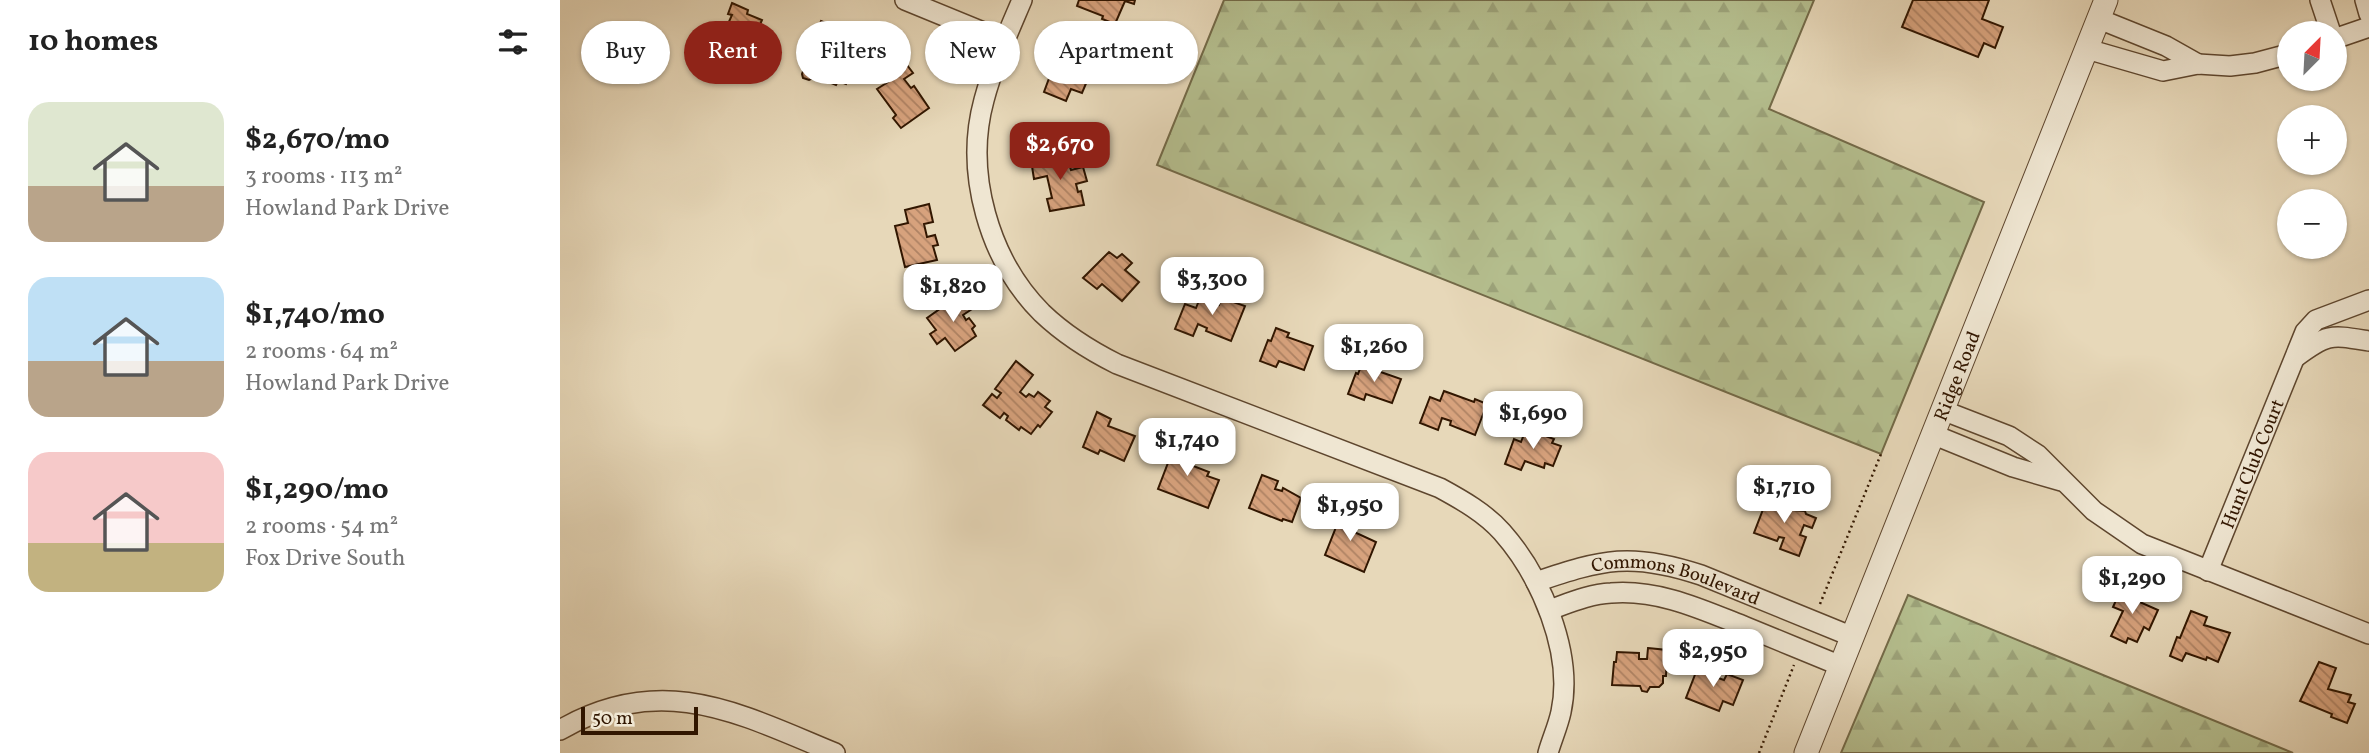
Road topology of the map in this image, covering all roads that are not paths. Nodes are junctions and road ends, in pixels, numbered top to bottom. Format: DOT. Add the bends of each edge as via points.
graph roads {
  1 [pos="905,0"];
  2 [pos="1022,0"];
  3 [pos="2320,0"];
  4 [pos="2365,0"];
  5 [pos="2103,9"];
  6 [pos="2369,14"];
  7 [pos="956,21"];
  8 [pos="1013,21"];
  9 [pos="2327,21"];
  10 [pos="2369,27"];
  11 [pos="2347,34"];
  12 [pos="2087,49"];
  13 [pos="2277,58"];
  14 [pos="2198,64"];
  15 [pos="990,84"];
  16 [pos="2369,300"];
  17 [pos="2369,341"];
  18 [pos="2296,357"];
  19 [pos="1942,410"];
  20 [pos="1932,435"];
  21 [pos="2062,482"];
  22 [pos="2208,571"];
  23 [pos="1536,582"];
  24 [pos="1549,610"];
  25 [pos="2369,634"];
  26 [pos="1853,637"];
  27 [pos="1841,666"];
  28 [pos="560,730"];
  29 [pos="835,753"];
  30 [pos="1548,753"];
  31 [pos="1805,753"];
  1 -- 7 [label="street"];
  2 -- 8 [label="street"];
  3 -- 9 [label="street"];
  4 -- 6 [label="street"];
  5 -- 12 [label="street, Ridge Road"];
  5 -- 14 [label="street"];
  10 -- 11 [label="street"];
  12 -- 14 [label="street" via="2163,71"];
  12 -- 19 [label="street, Ridge Road"];
  13 -- 14 [label="street"];
  15 -- 23 [label="street" via="977,166 985,208 1001,253 1041,311 1080,344 1117,364 1462,500 1501,530"];
  16 -- 18 [label="street, Hunt Club Court" via="2316,320 2305,332"];
  17 -- 18 [label="street" via="2341,336 2319,340"];
  18 -- 22 [label="street, Hunt Club Court"];
  19 -- 20 [label="street, Ridge Road"];
  19 -- 21 [label="street" via="2009,436 2038,455"];
  20 -- 21 [label="street"];
  20 -- 26 [label="street, Ridge Road"];
  21 -- 22 [label="street" via="2131,537"];
  22 -- 25 [label="street"];
  23 -- 24 [label="street"];
  23 -- 26 [label="street, Commons Boulevard" via="1582,566 1639,559 1681,568"];
  24 -- 27 [label="street, Commons Boulevard" via="1611,593 1666,597"];
  24 -- 30 [label="street" via="1560,647 1563,680 1562,710"];
  26 -- 27 [label="street, Ridge Road"];
  27 -- 31 [label="street, Ridge Road"];
  28 -- 29 [label="street" via="620,705 689,701 747,716"];
}
